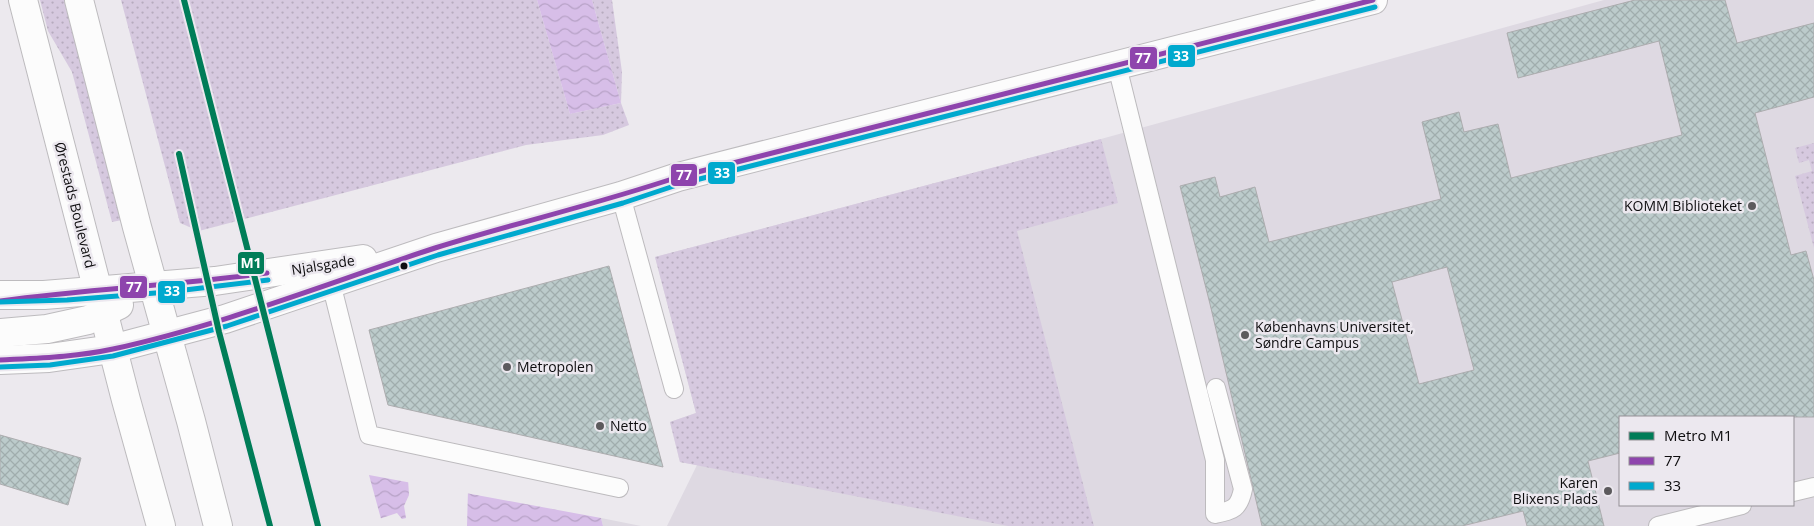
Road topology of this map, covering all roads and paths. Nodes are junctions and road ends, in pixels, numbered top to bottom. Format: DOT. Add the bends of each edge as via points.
graph roads {
  1 [pos="23,0"];
  2 [pos="80,0"];
  3 [pos="1373,0"];
  4 [pos="1117,66"];
  5 [pos="621,196"];
  6 [pos="436,248"];
  7 [pos="331,283"];
  8 [pos="145,286"];
  9 [pos="0,295"];
  10 [pos="44,295"];
  11 [pos="0,301"];
  12 [pos="100,302"];
  13 [pos="0,333"];
  14 [pos="167,333"];
  15 [pos="112,349"];
  16 [pos="0,360"];
  17 [pos="1216,388"];
  18 [pos="674,389"];
  19 [pos="1814,486"];
  20 [pos="619,488"];
  21 [pos="1794,492"];
  22 [pos="1738,506"];
  23 [pos="161,526"];
  24 [pos="218,526"];
  25 [pos="1658,526"];
  1 -- 12 [label="street, Ørestads Boulevard"];
  2 -- 8 [label="street" via="146,259"];
  3 -- 4 [label="street, Njalsgade"];
  4 -- 5 [label="street, Njalsgade" via="678,177"];
  4 -- 17 [label="lane" via="1215,460 1215,514 1234,508 1241,501 1243,489"];
  5 -- 6 [label="street, Njalsgade"];
  5 -- 18 [label="lane"];
  6 -- 7 [label="street, Njalsgade"];
  6 -- 8 [label="street, Njalsgade" via="215,281"];
  7 -- 14 [label="street, Njalsgade" via="225,319"];
  7 -- 20 [label="lane" via="369,435"];
  8 -- 12 [label="street, Njalsgade"];
  8 -- 14 [label="street"];
  9 -- 10 [label="street, Njalsgade"];
  10 -- 11 [label="street"];
  10 -- 12 [label="street, Njalsgade"];
  12 -- 13 [label="street" via="88,320 47,329"];
  12 -- 15 [label="street, Ørestads Boulevard"];
  14 -- 15 [label="street, Njalsgade"];
  14 -- 24 [label="street"];
  15 -- 16 [label="street, Njalsgade" via="49,358"];
  15 -- 23 [label="street, Ørestads Boulevard"];
  19 -- 21 [label="lane"];
  22 -- 25 [label="lane"];
}
